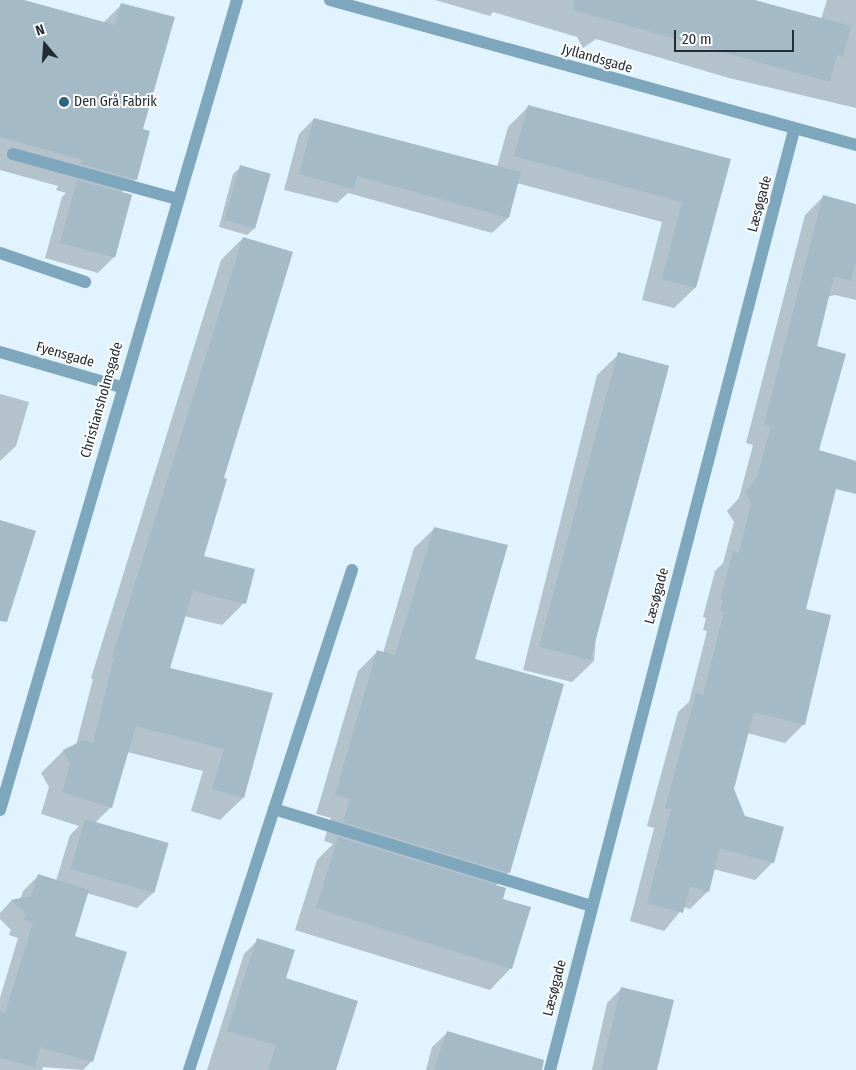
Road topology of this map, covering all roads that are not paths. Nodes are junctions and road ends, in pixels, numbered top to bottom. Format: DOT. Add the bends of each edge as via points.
graph roads {
  1 [pos="237,0"];
  2 [pos="330,0"];
  3 [pos="794,130"];
  4 [pos="856,145"];
  5 [pos="13,154"];
  6 [pos="177,199"];
  7 [pos="0,253"];
  8 [pos="84,282"];
  9 [pos="0,352"];
  10 [pos="121,387"];
  11 [pos="352,570"];
  12 [pos="274,809"];
  13 [pos="0,810"];
  14 [pos="592,906"];
  15 [pos="189,1070"];
  16 [pos="550,1070"];
  1 -- 6 [label="street, Christiansholmsgade"];
  2 -- 3 [label="street, Jyllandsgade"];
  3 -- 4 [label="street, Jyllandsgade"];
  3 -- 14 [label="street, Læsøgade"];
  5 -- 6 [label="street"];
  6 -- 10 [label="street, Christiansholmsgade"];
  7 -- 8 [label="street"];
  9 -- 10 [label="street, Fyensgade"];
  10 -- 13 [label="street, Christiansholmsgade"];
  11 -- 12 [label="street"];
  12 -- 14 [label="street"];
  12 -- 15 [label="street"];
  14 -- 16 [label="street, Læsøgade"];
}
